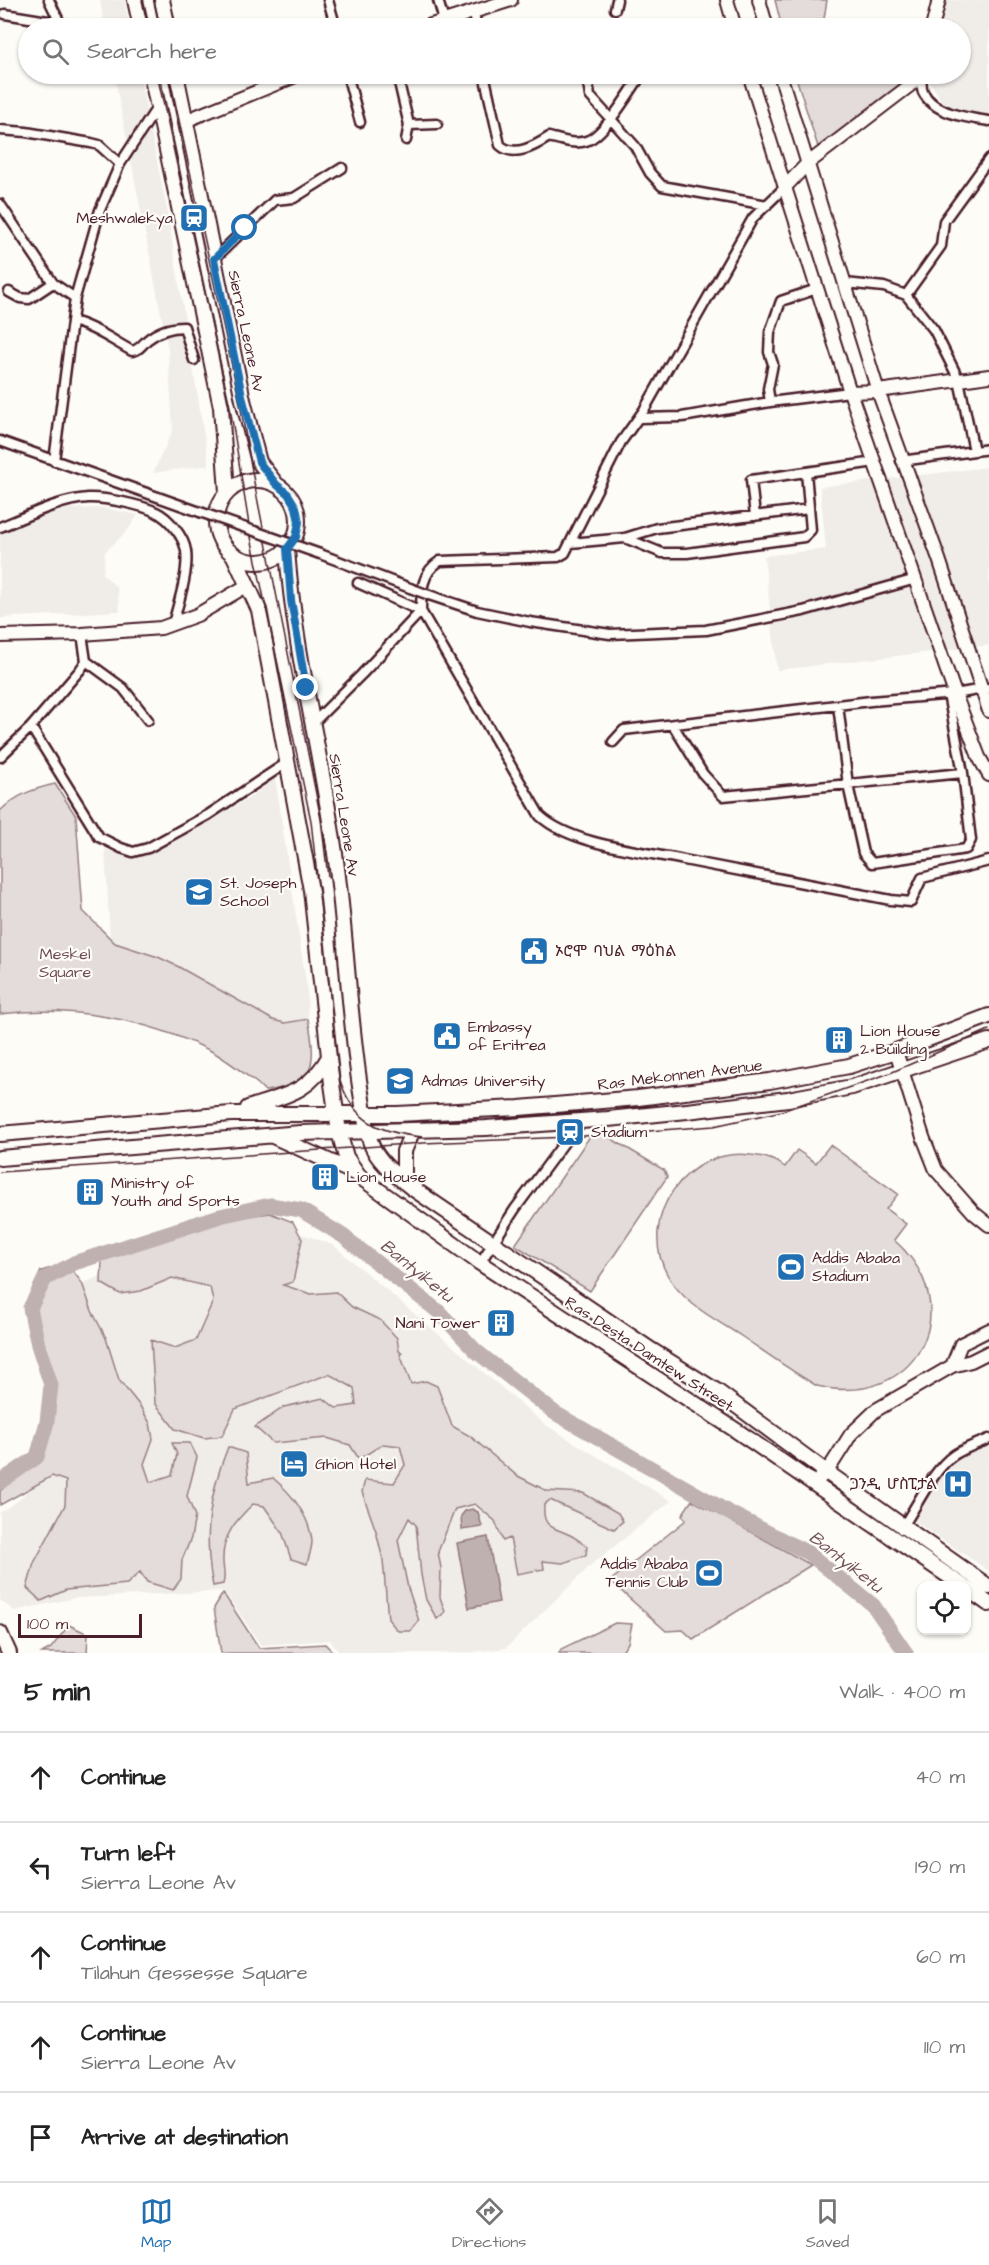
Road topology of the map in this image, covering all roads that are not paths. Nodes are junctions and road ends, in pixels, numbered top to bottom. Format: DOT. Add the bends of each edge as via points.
graph roads {
  1 [pos="50,0"];
  2 [pos="135,0"];
  3 [pos="162,0"];
  4 [pos="328,0"];
  5 [pos="438,0"];
  6 [pos="511,0"];
  7 [pos="727,0"];
  8 [pos="759,0"];
  9 [pos="939,0"];
  10 [pos="474,12"];
  11 [pos="5,14"];
  12 [pos="29,18"];
  13 [pos="58,18"];
  14 [pos="139,18"];
  15 [pos="166,18"];
  16 [pos="333,18"];
  17 [pos="443,18"];
  18 [pos="454,18"];
  19 [pos="475,18"];
  20 [pos="732,18"];
  21 [pos="764,18"];
  22 [pos="934,18"];
  23 [pos="153,84"];
  24 [pos="178,84"];
  25 [pos="276,84"];
  26 [pos="350,84"];
  27 [pos="399,84"];
  28 [pos="486,84"];
  29 [pos="588,84"];
  30 [pos="635,84"];
  31 [pos="752,84"];
  32 [pos="783,84"];
  33 [pos="909,84"];
  34 [pos="922,84"];
  35 [pos="158,105"];
  36 [pos="610,120"];
  37 [pos="185,121"];
  38 [pos="989,121"];
  39 [pos="360,122"];
  40 [pos="437,124"];
  41 [pos="408,125"];
  42 [pos="0,130"];
  43 [pos="406,140"];
  44 [pos="989,159"];
  45 [pos="120,164"];
  46 [pos="807,164"];
  47 [pos="342,168"];
  48 [pos="785,187"];
  49 [pos="0,204"];
  50 [pos="767,205"];
  51 [pos="214,259"];
  52 [pos="53,283"];
  53 [pos="845,283"];
  54 [pos="817,289"];
  55 [pos="9,292"];
  56 [pos="906,296"];
  57 [pos="75,298"];
  58 [pos="73,321"];
  59 [pos="194,360"];
  60 [pos="989,376"];
  61 [pos="959,380"];
  62 [pos="878,391"];
  63 [pos="850,392"];
  64 [pos="770,402"];
  65 [pos="639,417"];
  66 [pos="0,441"];
  67 [pos="989,449"];
  68 [pos="974,451"];
  69 [pos="54,461"];
  70 [pos="902,461"];
  71 [pos="875,462"];
  72 [pos="806,472"];
  73 [pos="276,484"];
  74 [pos="227,492"];
  75 [pos="809,509"];
  76 [pos="755,516"];
  77 [pos="0,527"];
  78 [pos="625,538"];
  79 [pos="571,543"];
  80 [pos="287,549"];
  81 [pos="234,556"];
  82 [pos="916,579"];
  83 [pos="358,583"];
  84 [pos="248,585"];
  85 [pos="421,611"];
  86 [pos="173,624"];
  87 [pos="82,634"];
  88 [pos="0,636"];
  89 [pos="86,661"];
  90 [pos="985,689"];
  91 [pos="951,694"];
  92 [pos="838,705"];
  93 [pos="989,711"];
  94 [pos="148,720"];
  95 [pos="312,723"];
  96 [pos="673,725"];
  97 [pos="31,728"];
  98 [pos="613,742"];
  99 [pos="0,757"];
  100 [pos="288,762"];
  101 [pos="963,773"];
  102 [pos="989,775"];
  103 [pos="848,785"];
  104 [pos="989,861"];
  105 [pos="989,1016"];
  106 [pos="989,1041"];
  107 [pos="896,1052"];
  108 [pos="329,1057"];
  109 [pos="902,1071"];
  110 [pos="360,1087"];
  111 [pos="231,1113"];
  112 [pos="365,1114"];
  113 [pos="397,1114"];
  114 [pos="336,1115"];
  115 [pos="579,1121"];
  116 [pos="413,1130"];
  117 [pos="369,1131"];
  118 [pos="339,1132"];
  119 [pos="0,1134"];
  120 [pos="271,1135"];
  121 [pos="0,1158"];
  122 [pos="359,1176"];
  123 [pos="404,1182"];
  124 [pos="989,1225"];
  125 [pos="492,1243"];
  126 [pos="480,1263"];
  127 [pos="989,1330"];
  128 [pos="989,1352"];
  129 [pos="952,1366"];
  130 [pos="989,1439"];
  131 [pos="825,1471"];
  132 [pos="814,1485"];
  133 [pos="903,1527"];
  134 [pos="894,1539"];
  135 [pos="956,1581"];
  136 [pos="989,1587"];
  137 [pos="971,1591"];
  138 [pos="989,1604"];
  139 [pos="0,1633"];
  140 [pos="9,1653"];
  1 -- 13 [label="street"];
  2 -- 14 [label="main road"];
  3 -- 15 [label="main road"];
  4 -- 16 [label="street"];
  5 -- 17 [label="street"];
  6 -- 10 [label="main road"];
  7 -- 20 [label="main road"];
  8 -- 21 [label="main road"];
  9 -- 22 [label="main road"];
  10 -- 18 [label="main road"];
  10 -- 19 [label="street"];
  11 -- 12 [label="street"];
  23 -- 35 [label="main road"];
  24 -- 37 [label="main road, Sierra Leone Av"];
  25 -- 37 [label="main road"];
  26 -- 39 [label="street"];
  27 -- 41 [label="street"];
  28 -- 36 [label="street" via="500,145 505,150 533,147 549,138 583,142"];
  29 -- 36 [label="street" via="590,96"];
  30 -- 36 [label="street"];
  31 -- 48 [label="main road"];
  32 -- 46 [label="main road"];
  33 -- 46 [label="main road"];
  34 -- 38 [label="street" via="923,92 940,109"];
  35 -- 45 [label="street"];
  35 -- 74 [label="main road" via="221,407"];
  36 -- 50 [label="street" via="635,146 662,186"];
  37 -- 51 [label="main road, Sierra Leone Av"];
  40 -- 41 [label="street"];
  41 -- 43 [label="street"];
  42 -- 45 [label="street" via="99,145"];
  44 -- 56 [label="street" via="944,221 941,246"];
  45 -- 57 [label="street" via="100,210"];
  46 -- 48 [label="main road"];
  46 -- 53 [label="main road"];
  47 -- 51 [label="street" via="294,198 275,200"];
  48 -- 50 [label="street"];
  48 -- 54 [label="main road"];
  49 -- 52 [label="street"];
  50 -- 65 [label="street" via="753,218"];
  51 -- 73 [label="main road, Sierra Leone Av" via="259,462"];
  52 -- 55 [label="street" via="29,299"];
  52 -- 57 [label="street"];
  53 -- 56 [label="street" via="884,287"];
  53 -- 62 [label="main road"];
  54 -- 63 [label="main road"];
  54 -- 64 [label="street" via="781,301 770,332"];
  56 -- 61 [label="street" via="934,330"];
  57 -- 58 [label="street"];
  58 -- 59 [label="street" via="106,334 132,351 160,332 184,327"];
  58 -- 69 [label="street"];
  60 -- 61 [label="main road"];
  61 -- 62 [label="main road"];
  61 -- 68 [label="street"];
  62 -- 63 [label="main road"];
  62 -- 70 [label="main road"];
  63 -- 64 [label="street"];
  63 -- 71 [label="main road"];
  64 -- 65 [label="street" via="681,417"];
  65 -- 79 [label="street" via="621,442"];
  66 -- 69 [label="street"];
  67 -- 68 [label="street"];
  68 -- 70 [label="street"];
  69 -- 82 [label="street, bridge" via="477,611 610,634 706,630 803,611"];
  70 -- 90 [label="main road"];
  71 -- 72 [label="street"];
  71 -- 82 [label="main road"];
  72 -- 75 [label="street"];
  72 -- 76 [label="street" via="752,480"];
  73 -- 74 [label="main road" via="250,480"];
  73 -- 80 [label="main road" via="296,507 299,522 296,537"];
  74 -- 81 [label="main road" via="218,507 215,525 221,543"];
  75 -- 76 [label="street"];
  75 -- 78 [label="street" via="811,530 804,537 687,554 662,553"];
  76 -- 78 [label="street" via="657,528"];
  77 -- 86 [label="street" via="68,501 89,498 158,512 182,538 186,552"];
  78 -- 79 [label="street"];
  79 -- 85 [label="street" via="558,557 440,561 426,574"];
  80 -- 81 [label="main road" via="276,558 261,562"];
  80 -- 95 [label="main road, Sierra Leone Av" via="291,600"];
  81 -- 84 [label="main road, Ras Desta Damtew Street"];
  82 -- 91 [label="main road"];
  83 -- 85 [label="street"];
  84 -- 86 [label="main road" via="197,615"];
  84 -- 100 [label="main road, Ras Desta Damtew Street" via="259,610"];
  85 -- 95 [label="street"];
  85 -- 104 [label="street" via="540,816 558,830 632,849 911,902 922,878"];
  86 -- 87 [label="main road"];
  87 -- 88 [label="main road"];
  87 -- 89 [label="street"];
  89 -- 94 [label="street" via="123,688"];
  89 -- 97 [label="street"];
  90 -- 91 [label="street"];
  90 -- 93 [label="main road"];
  91 -- 92 [label="street"];
  91 -- 101 [label="street"];
  91 -- 102 [label="main road"];
  92 -- 96 [label="street"];
  92 -- 103 [label="street"];
  95 -- 110 [label="main road, Sierra Leone Av" via="339,885"];
  96 -- 98 [label="street" via="624,730"];
  96 -- 103 [label="street" via="703,774 723,796"];
  97 -- 99 [label="street"];
  97 -- 100 [label="street" via="99,837 133,852 148,848 208,815"];
  100 -- 108 [label="main road, Ras Desta Damtew Street" via="311,890"];
  101 -- 103 [label="street"];
  101 -- 103 [label="street" via="970,847 872,862 863,853"];
  105 -- 107 [label="main road, Ras Mekonnen Avenue"];
  106 -- 109 [label="main road"];
  107 -- 109 [label="main road"];
  107 -- 113 [label="main road, Ras Mekonnen Avenue" via="815,1073 669,1094"];
  108 -- 111 [label="main road" via="315,1078 297,1092"];
  108 -- 114 [label="main road, Ras Desta Damtew Street"];
  109 -- 115 [label="main road" via="852,1088 794,1098"];
  109 -- 124 [label="main road" via="936,1170"];
  110 -- 112 [label="main road, Sierra Leone Av"];
  110 -- 113 [label="main road" via="381,1107"];
  111 -- 114 [label="main road, Ras Mekonnen Avenue"];
  111 -- 119 [label="main road"];
  112 -- 113 [label="main road, Ras Mekonnen Avenue"];
  112 -- 114 [label="main road, Ras Mekonnen Avenue"];
  112 -- 117 [label="main road, Ras Desta Damtew Street"];
  114 -- 118 [label="main road, Ras Desta Damtew Street"];
  115 -- 116 [label="main road"];
  115 -- 125 [label="street"];
  116 -- 117 [label="main road"];
  116 -- 123 [label="main road" via="405,1151"];
  117 -- 118 [label="main road"];
  117 -- 123 [label="main road, Ras Desta Damtew Street" via="374,1150"];
  118 -- 120 [label="main road"];
  118 -- 122 [label="main road, Ras Desta Damtew Street" via="346,1157"];
  120 -- 121 [label="main road"];
  120 -- 122 [label="main road"];
  122 -- 126 [label="main road, Ras Desta Damtew Street"];
  123 -- 125 [label="main road, Ras Desta Damtew Street"];
  125 -- 126 [label="street"];
  125 -- 131 [label="main road, Ras Desta Damtew Street" via="718,1392"];
  126 -- 132 [label="main road, Ras Desta Damtew Street"];
  127 -- 129 [label="main road" via="962,1344"];
  128 -- 129 [label="main road"];
  129 -- 131 [label="main road" via="876,1410 851,1434"];
  130 -- 133 [label="street" via="953,1456 942,1466"];
  131 -- 132 [label="main road"];
  131 -- 133 [label="main road, Ras Desta Damtew Street"];
  132 -- 134 [label="main road, Ras Desta Damtew Street"];
  133 -- 134 [label="street"];
  133 -- 136 [label="main road, Ras Desta Damtew Street"];
  134 -- 135 [label="main road, Ras Desta Damtew Street"];
  137 -- 138 [label="main road"];
  139 -- 140 [label="main road"];
}
